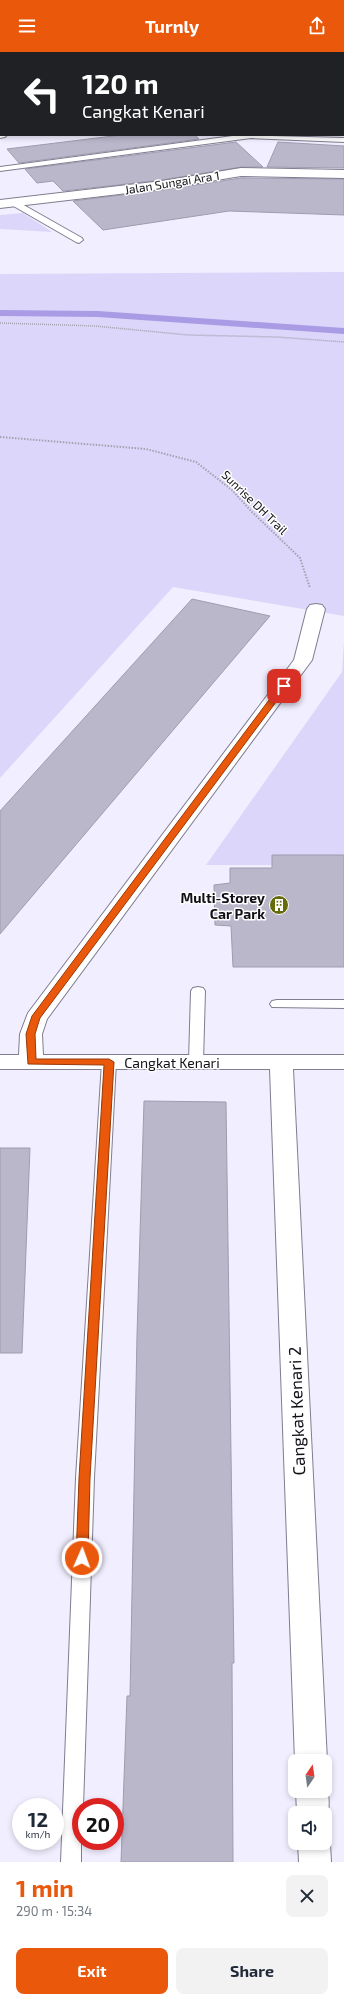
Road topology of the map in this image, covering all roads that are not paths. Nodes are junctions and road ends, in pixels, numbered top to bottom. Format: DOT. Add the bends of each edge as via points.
graph roads {
  1 [pos="344,140"];
  2 [pos="0,169"];
  3 [pos="344,174"];
  4 [pos="13,202"];
  5 [pos="0,204"];
  6 [pos="79,240"];
  7 [pos="316,609"];
  8 [pos="198,991"];
  9 [pos="277,1004"];
  10 [pos="344,1004"];
  11 [pos="0,1062"];
  12 [pos="31,1062"];
  13 [pos="109,1062"];
  14 [pos="196,1062"];
  15 [pos="281,1062"];
  16 [pos="344,1062"];
  17 [pos="311,1754"];
  18 [pos="314,1850"];
  19 [pos="71,1862"];
  20 [pos="315,1862"];
  1 -- 2 [label="lane" via="252,136"];
  3 -- 4 [label="street, Jalan Sungai Ara 1" via="241,172 162,185"];
  4 -- 5 [label="street, Jalan Sungai Ara 1"];
  4 -- 6 [label="lane"];
  7 -- 12 [label="street" via="303,660 36,1018 30,1034"];
  8 -- 14 [label="lane"];
  9 -- 10 [label="lane"];
  11 -- 12 [label="street, Cangkat Kenari"];
  12 -- 13 [label="street, Cangkat Kenari"];
  13 -- 14 [label="street, Cangkat Kenari"];
  13 -- 19 [label="lane" via="85,1478"];
  14 -- 15 [label="street, Cangkat Kenari"];
  15 -- 16 [label="street, Cangkat Kenari"];
  15 -- 17 [label="street, Cangkat Kenari 2"];
  18 -- 20 [label="street"];
}
